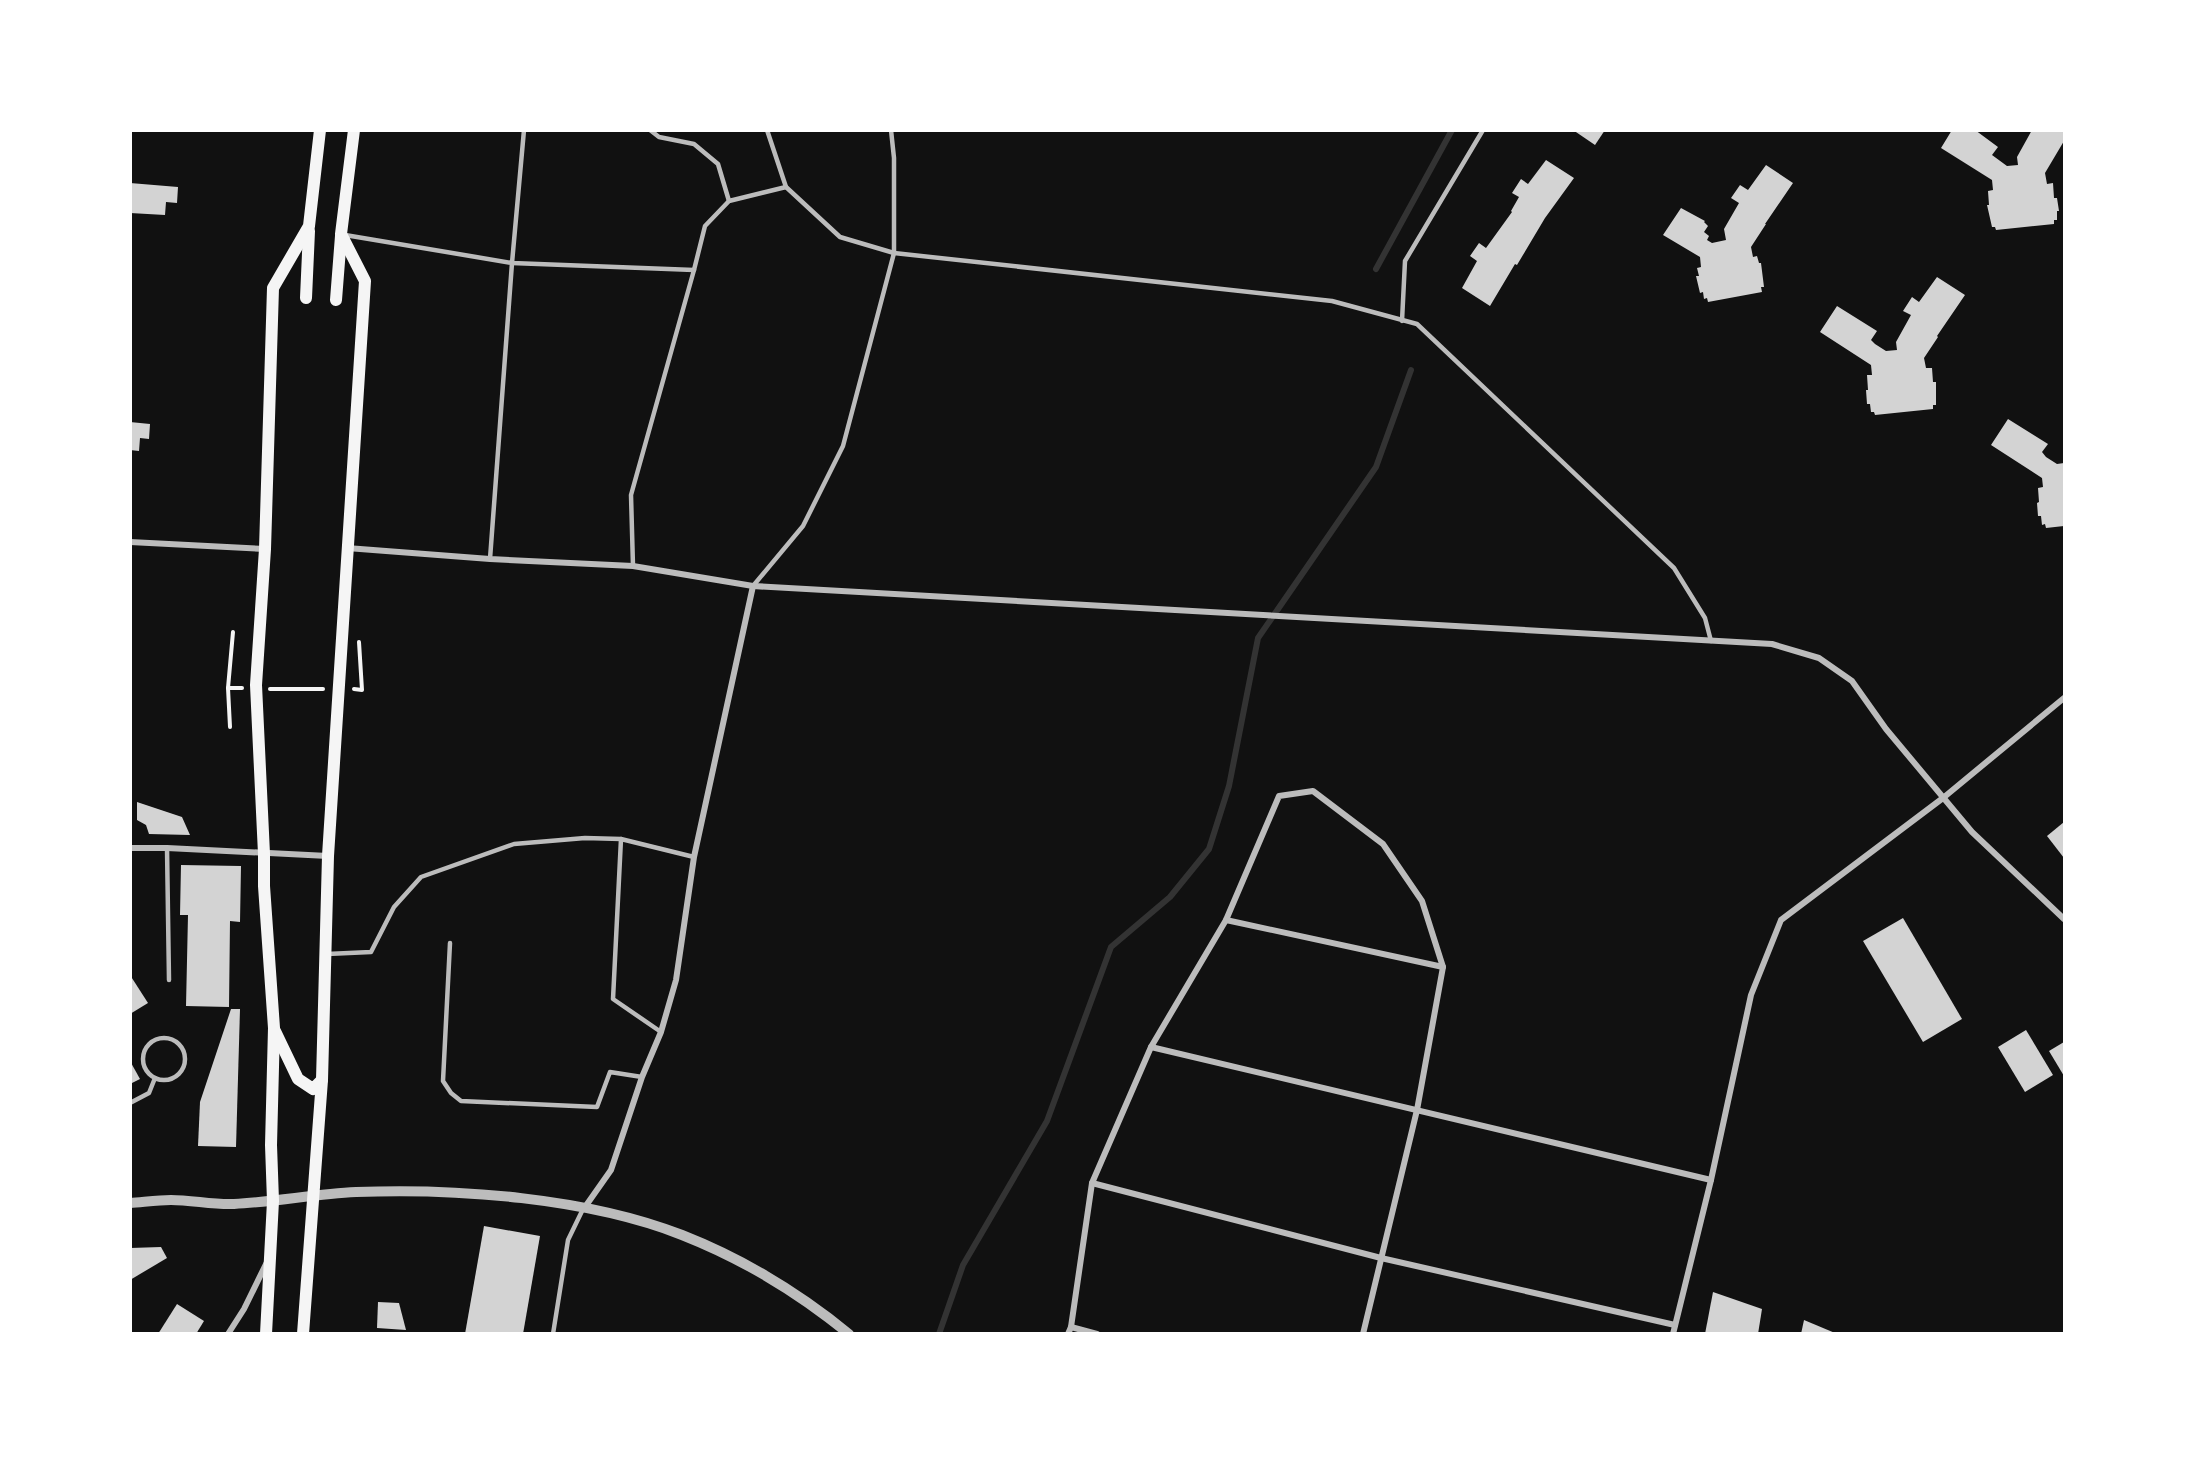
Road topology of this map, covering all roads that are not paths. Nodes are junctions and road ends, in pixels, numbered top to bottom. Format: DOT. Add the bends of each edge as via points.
graph roads {
  1 [pos="320,130"];
  2 [pos="354,130"];
  3 [pos="524,130"];
  4 [pos="650,130"];
  5 [pos="767,130"];
  6 [pos="891,130"];
  7 [pos="1483,130"];
  8 [pos="786,187"];
  9 [pos="729,201"];
  10 [pos="309,226"];
  11 [pos="341,234"];
  12 [pos="894,253"];
  13 [pos="512,263"];
  14 [pos="694,270"];
  15 [pos="306,298"];
  16 [pos="336,300"];
  17 [pos="1402,321"];
  18 [pos="130,542"];
  19 [pos="346,548"];
  20 [pos="265,549"];
  21 [pos="490,559"];
  22 [pos="633,566"];
  23 [pos="753,586"];
  24 [pos="1711,641"];
  25 [pos="2064,698"];
  26 [pos="1943,798"];
  27 [pos="621,839"];
  28 [pos="130,848"];
  29 [pos="167,848"];
  30 [pos="264,854"];
  31 [pos="328,856"];
  32 [pos="694,857"];
  33 [pos="1226,920"];
  34 [pos="2064,920"];
  35 [pos="450,943"];
  36 [pos="327,954"];
  37 [pos="1443,967"];
  38 [pos="169,980"];
  39 [pos="274,1028"];
  40 [pos="661,1032"];
  41 [pos="1151,1047"];
  42 [pos="642,1077"];
  43 [pos="155,1078"];
  44 [pos="322,1080"];
  45 [pos="130,1103"];
  46 [pos="1417,1110"];
  47 [pos="1712,1180"];
  48 [pos="1092,1183"];
  49 [pos="314,1196"];
  50 [pos="273,1201"];
  51 [pos="130,1203"];
  52 [pos="585,1207"];
  53 [pos="271,1254"];
  54 [pos="1381,1258"];
  55 [pos="1675,1325"];
  56 [pos="1069,1330"];
  57 [pos="228,1334"];
  58 [pos="266,1334"];
  59 [pos="303,1334"];
  60 [pos="553,1334"];
  61 [pos="849,1334"];
  62 [pos="1097,1334"];
  63 [pos="1363,1334"];
  64 [pos="1673,1334"];
  1 -- 10 [label="main road"];
  2 -- 11 [label="main road"];
  3 -- 13 [label="lane"];
  4 -- 9 [label="lane" via="659,137 694,144 718,164"];
  5 -- 8 [label="lane"];
  6 -- 12 [label="lane"];
  7 -- 17 [label="lane" via="1405,261"];
  8 -- 9 [label="lane"];
  8 -- 12 [label="lane" via="840,237"];
  9 -- 14 [label="lane" via="705,226"];
  10 -- 15 [label="main road"];
  10 -- 20 [label="main road" via="273,288"];
  11 -- 13 [label="lane"];
  11 -- 16 [label="main road"];
  11 -- 19 [label="main road" via="365,281"];
  12 -- 17 [label="lane" via="1332,301"];
  12 -- 23 [label="lane" via="843,446 803,526"];
  13 -- 14 [label="lane"];
  13 -- 21 [label="lane"];
  14 -- 22 [label="lane" via="631,495"];
  17 -- 24 [label="lane" via="1417,324 1674,568 1705,618"];
  18 -- 20 [label="street"];
  19 -- 21 [label="street"];
  19 -- 31 [label="main road"];
  20 -- 30 [label="main road" via="256,685"];
  21 -- 22 [label="street"];
  22 -- 23 [label="street"];
  23 -- 24 [label="street"];
  23 -- 32 [label="street"];
  24 -- 26 [label="street" via="1773,644 1819,658 1852,681"];
  25 -- 26 [label="street"];
  26 -- 34 [label="street"];
  26 -- 47 [label="street" via="1781,920 1752,995"];
  27 -- 32 [label="lane"];
  27 -- 36 [label="lane" via="585,837 514,844 420,877 394,907 371,952"];
  27 -- 40 [label="lane" via="613,999"];
  28 -- 29 [label="street"];
  29 -- 30 [label="street"];
  29 -- 38 [label="lane"];
  30 -- 31 [label="street"];
  30 -- 39 [label="main road"];
  31 -- 36 [label="main road"];
  32 -- 40 [label="street" via="676,980"];
  33 -- 37 [label="street"];
  33 -- 37 [label="street" via="1279,796 1313,791 1383,844 1422,901"];
  33 -- 41 [label="street"];
  35 -- 42 [label="lane" via="443,1081 461,1101 597,1107 610,1072"];
  36 -- 44 [label="main road"];
  37 -- 46 [label="street"];
  39 -- 44 [label="main road" via="298,1079 313,1089"];
  39 -- 50 [label="main road"];
  40 -- 42 [label="street"];
  41 -- 46 [label="street"];
  41 -- 48 [label="street"];
  42 -- 52 [label="street" via="611,1170"];
  43 -- 43 [label="lane" via="174,1077 183,1068 182,1049 171,1040 164,1038 151,1043 143,1055 145,1069"];
  43 -- 45 [label="lane" via="148,1093"];
  44 -- 49 [label="main road"];
  46 -- 47 [label="street"];
  46 -- 54 [label="street"];
  47 -- 55 [label="street"];
  48 -- 54 [label="street"];
  48 -- 56 [label="street"];
  49 -- 50 [label="street"];
  49 -- 52 [label="street" via="357,1192 472,1194"];
  49 -- 59 [label="main road"];
  50 -- 51 [label="street"];
  50 -- 53 [label="main road"];
  52 -- 60 [label="lane" via="568,1240"];
  52 -- 61 [label="street" via="681,1234 723,1253 773,1279"];
  53 -- 57 [label="street"];
  53 -- 58 [label="main road"];
  54 -- 55 [label="street"];
  54 -- 63 [label="street"];
  55 -- 64 [label="street"];
  56 -- 62 [label="street"];
}
